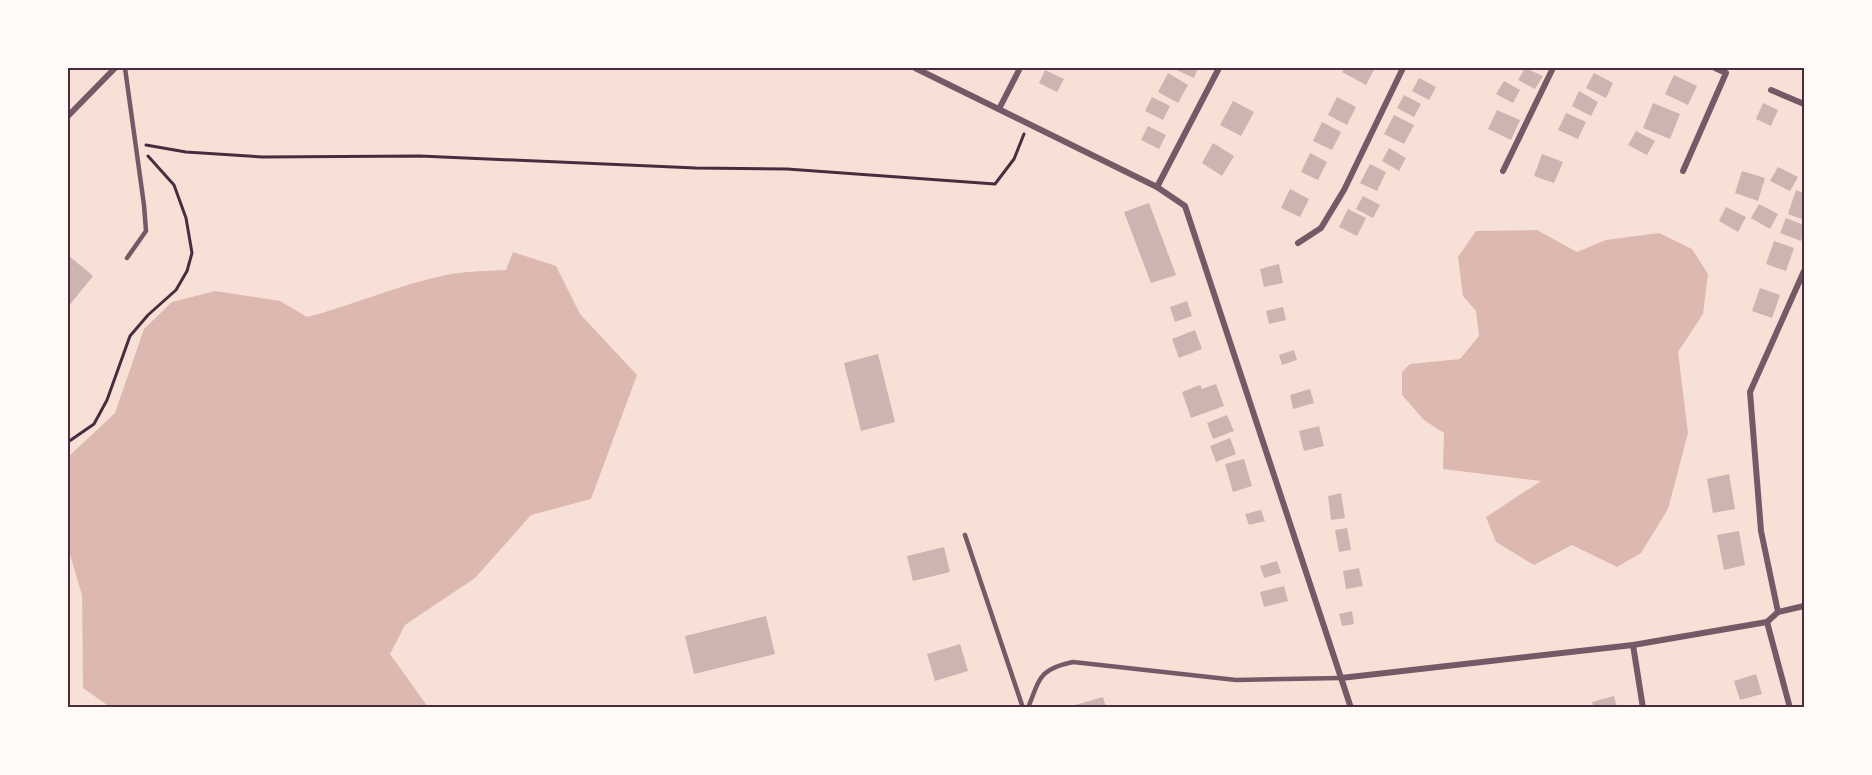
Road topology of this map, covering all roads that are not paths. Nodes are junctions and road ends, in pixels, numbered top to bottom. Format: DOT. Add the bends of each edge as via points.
graph roads {
  1 [pos="115,68"];
  2 [pos="125,68"];
  3 [pos="915,68"];
  4 [pos="1020,68"];
  5 [pos="1219,68"];
  6 [pos="1403,68"];
  7 [pos="1553,68"];
  8 [pos="1715,68"];
  9 [pos="1771,90"];
  10 [pos="1804,104"];
  11 [pos="999,109"];
  12 [pos="68,116"];
  13 [pos="1503,171"];
  14 [pos="1683,171"];
  15 [pos="1158,187"];
  16 [pos="1298,243"];
  17 [pos="127,258"];
  18 [pos="1804,271"];
  19 [pos="965,535"];
  20 [pos="1804,606"];
  21 [pos="1778,612"];
  22 [pos="1767,622"];
  23 [pos="1633,645"];
  24 [pos="1341,678"];
  25 [pos="1023,708"];
  26 [pos="1028,708"];
  27 [pos="1351,708"];
  28 [pos="1643,708"];
  29 [pos="1790,708"];
  1 -- 12 [label="street"];
  2 -- 17 [label="lane" via="146,231"];
  3 -- 11 [label="street"];
  4 -- 11 [label="street"];
  5 -- 15 [label="street"];
  6 -- 16 [label="street" via="1339,200 1321,228"];
  7 -- 13 [label="street"];
  8 -- 14 [label="street" via="1726,73"];
  9 -- 10 [label="street"];
  11 -- 15 [label="street"];
  15 -- 24 [label="street" via="1185,206"];
  18 -- 21 [label="street" via="1750,392 1761,531"];
  19 -- 25 [label="lane"];
  20 -- 21 [label="street"];
  21 -- 22 [label="street"];
  22 -- 23 [label="street"];
  22 -- 29 [label="street"];
  23 -- 24 [label="street"];
  23 -- 28 [label="street"];
  24 -- 26 [label="lane" via="1236,680 1073,662 1041,675"];
  24 -- 27 [label="street"];
}
